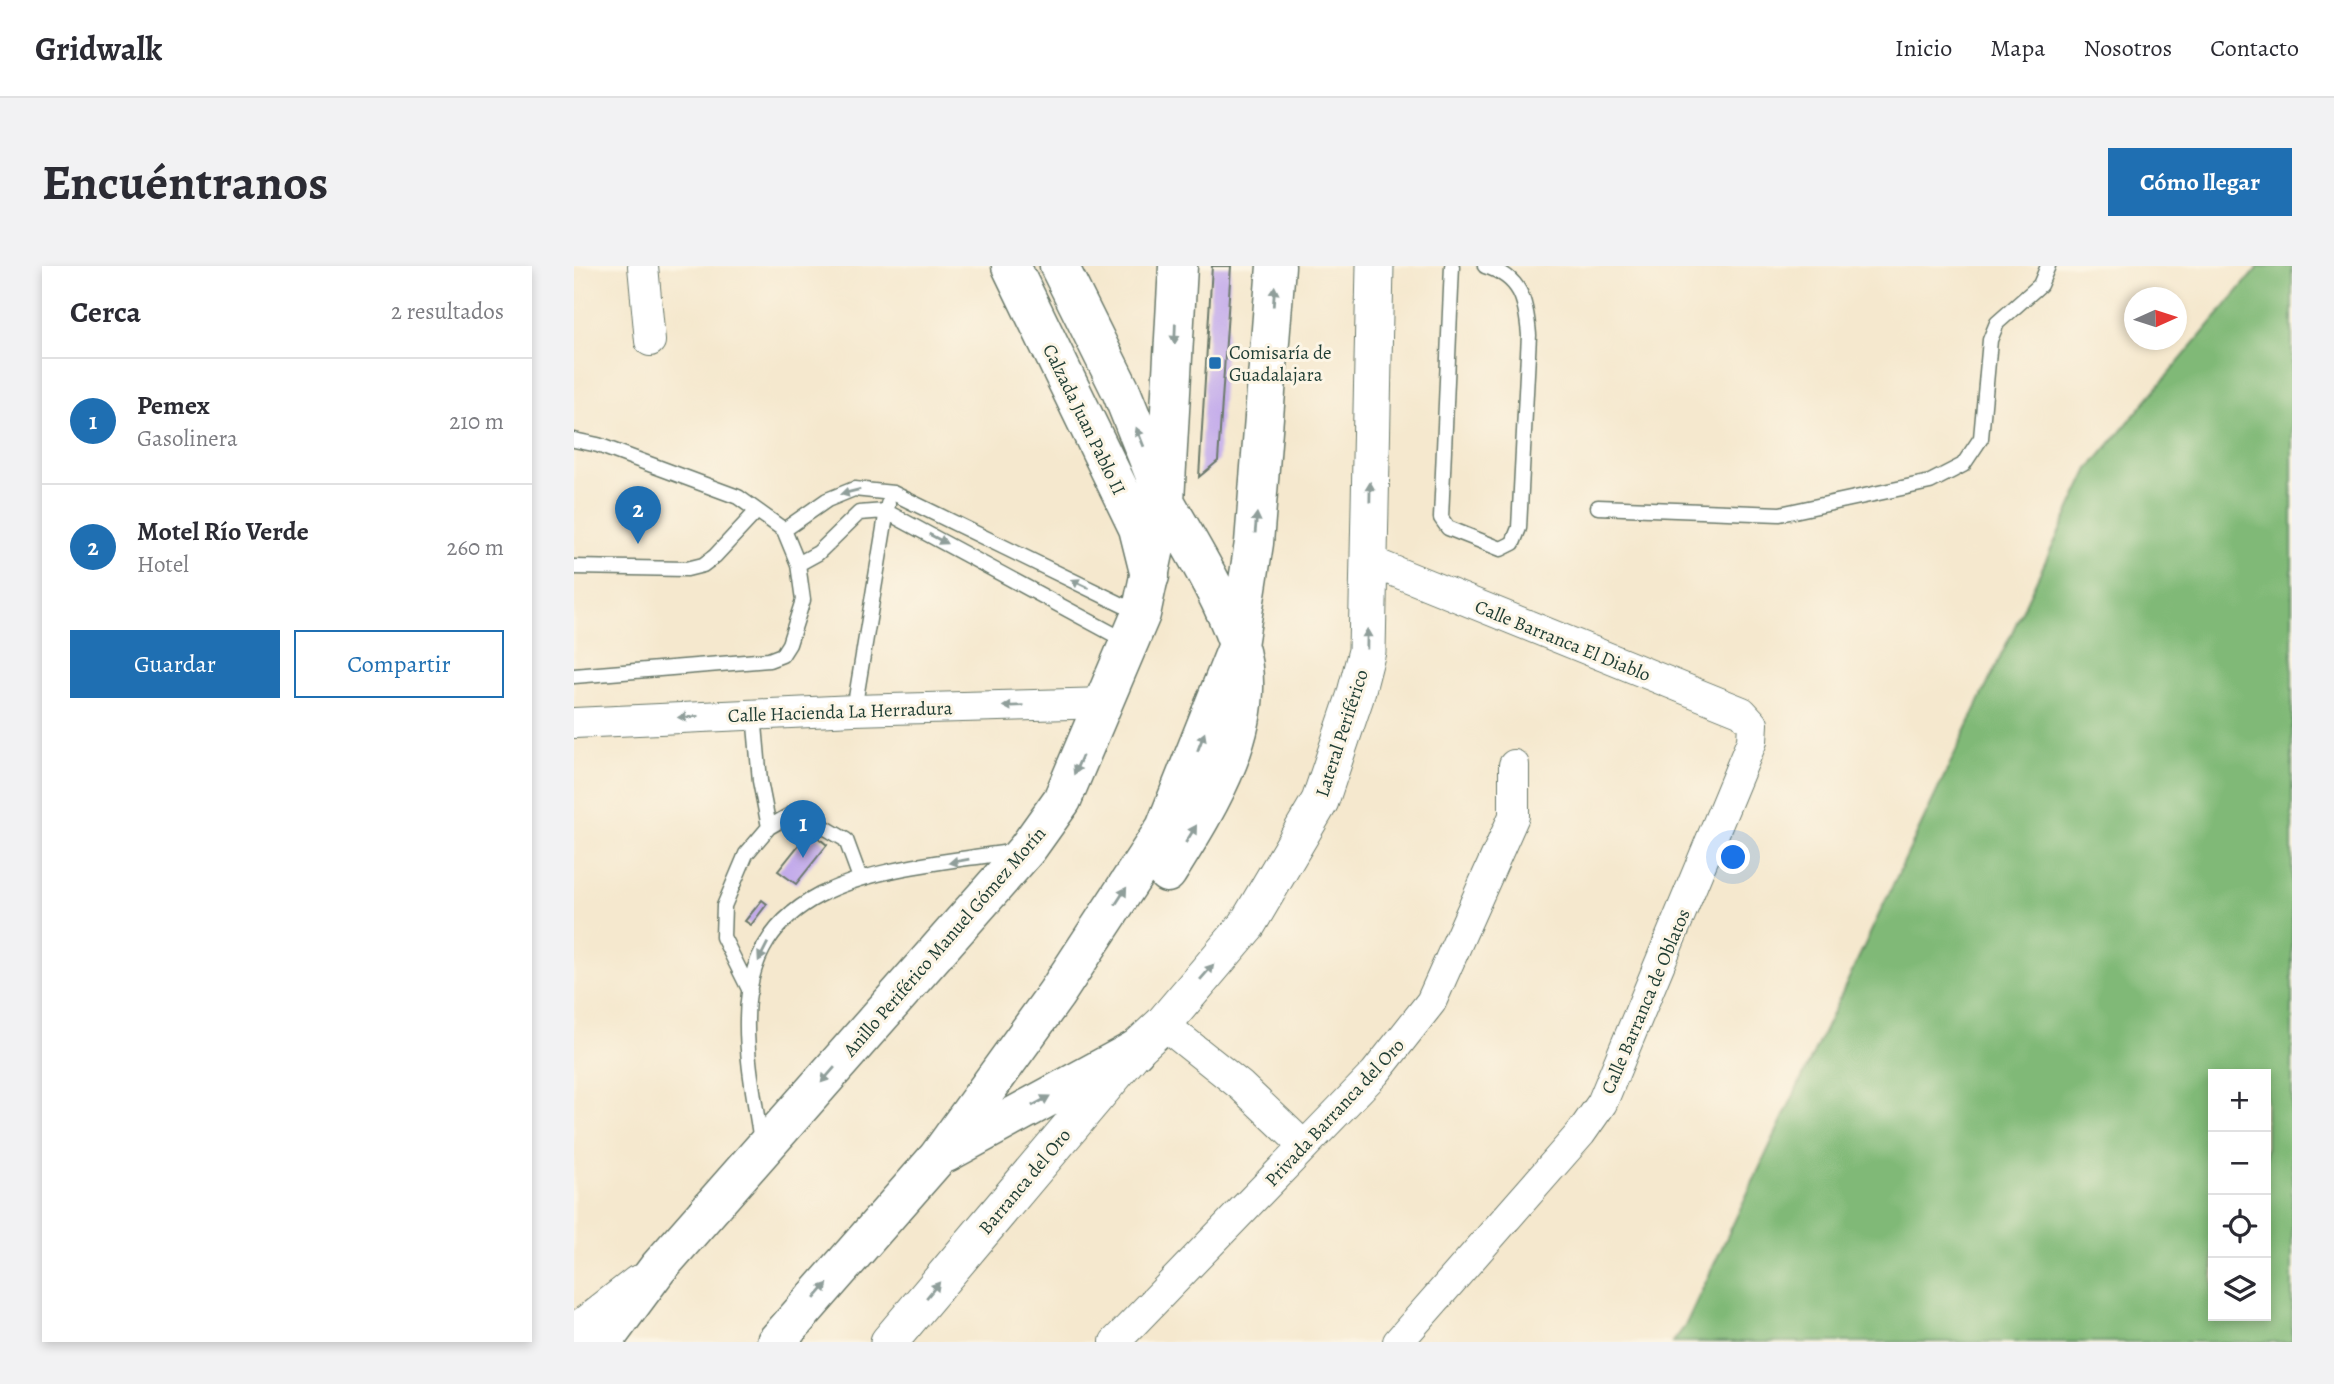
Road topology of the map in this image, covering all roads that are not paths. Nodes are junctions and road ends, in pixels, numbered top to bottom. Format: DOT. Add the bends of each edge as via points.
graph roads {
  1 [pos="643,266"];
  2 [pos="1011,266"];
  3 [pos="1059,266"];
  4 [pos="1276,266"];
  5 [pos="1375,266"];
  6 [pos="1452,266"];
  7 [pos="1485,266"];
  8 [pos="2048,266"];
  9 [pos="1177,268"];
  10 [pos="650,341"];
  11 [pos="574,440"];
  12 [pos="893,493"];
  13 [pos="1165,501"];
  14 [pos="1598,507"];
  15 [pos="757,510"];
  16 [pos="885,511"];
  17 [pos="785,530"];
  18 [pos="1369,561"];
  19 [pos="798,564"];
  20 [pos="574,567"];
  21 [pos="1150,576"];
  22 [pos="1135,629"];
  23 [pos="1238,645"];
  24 [pos="574,676"];
  25 [pos="1106,703"];
  26 [pos="854,710"];
  27 [pos="754,714"];
  28 [pos="574,723"];
  29 [pos="1753,724"];
  30 [pos="1514,765"];
  31 [pos="769,827"];
  32 [pos="1027,849"];
  33 [pos="860,878"];
  34 [pos="750,991"];
  35 [pos="1163,1024"];
  36 [pos="1135,1049"];
  37 [pos="1304,1146"];
  38 [pos="762,1150"];
  39 [pos="938,1157"];
  40 [pos="658,1268"];
  41 [pos="574,1334"];
  42 [pos="603,1342"];
  43 [pos="776,1342"];
  44 [pos="889,1342"];
  45 [pos="1115,1342"];
  46 [pos="1398,1342"];
  1 -- 10 [label="street"];
  2 -- 21 [label="main road, Calzada Juan Pablo II" via="1138,528"];
  13 -- 3 [label="main road, Calzada Juan Pablo II, one-way" via="1121,391"];
  23 -- 4 [label="main road, one-way" via="1254,543"];
  18 -- 5 [label="street, Lateral Periférico, one-way"];
  6 -- 7 [label="lane" via="1441,518 1448,528 1501,549 1513,543 1519,528 1529,335 1527,307 1517,286 1501,271"];
  8 -- 14 [label="lane" via="2040,285 1997,323 1990,340 1982,438 1963,465 1930,482 1780,514"];
  9 -- 13 [label="main road, Anillo Periférico Manuel Gómez Morín, one-way"];
  11 -- 15 [label="lane" via="738,497"];
  12 -- 16 [label="lane"];
  12 -- 17 [label="lane, one-way" via="854,488 827,500"];
  22 -- 12 [label="lane, one-way"];
  13 -- 21 [label="main road, Anillo Periférico Manuel Gómez Morín"];
  13 -- 23 [label="main road, Calzada Juan Pablo II"];
  15 -- 17 [label="lane"];
  15 -- 20 [label="lane" via="703,565 687,569"];
  16 -- 19 [label="lane" via="859,513 818,553"];
  16 -- 22 [label="lane, one-way"];
  16 -- 26 [label="lane"];
  17 -- 19 [label="lane"];
  18 -- 29 [label="street, Calle Barranca El Diablo" via="1742,712"];
  35 -- 18 [label="street, Lateral Periférico, one-way" via="1247,925 1320,801 1367,651"];
  19 -- 24 [label="lane" via="803,600 782,654 769,660"];
  21 -- 22 [label="main road, Anillo Periférico Manuel Gómez Morín"];
  22 -- 25 [label="main road, Anillo Periférico Manuel Gómez Morín"];
  39 -- 23 [label="main road, one-way" via="1056,994 1166,828"];
  25 -- 26 [label="street, Calle Hacienda La Herradura, one-way"];
  25 -- 32 [label="main road, Anillo Periférico Manuel Gómez Morín, one-way" via="1062,800"];
  26 -- 27 [label="street, Calle Hacienda La Herradura"];
  27 -- 28 [label="street, Calle Hacienda La Herradura, one-way"];
  27 -- 31 [label="lane"];
  29 -- 46 [label="street, Calle Barranca de Oblatos" via="1747,754 1602,1102 1581,1133"];
  30 -- 37 [label="street, Privada Barranca del Oro" via="1514,816 1431,1002 1375,1073"];
  31 -- 33 [label="lane" via="797,811 846,841"];
  31 -- 34 [label="lane" via="746,854 724,906 723,937"];
  32 -- 33 [label="lane, one-way"];
  32 -- 38 [label="main road, Anillo Periférico Manuel Gómez Morín, one-way"];
  33 -- 34 [label="lane, one-way" via="820,892 786,918 762,952"];
  34 -- 38 [label="lane" via="747,1043"];
  35 -- 36 [label="street, Barranca del Oro"];
  35 -- 37 [label="street" via="1241,1086"];
  39 -- 36 [label="main road, one-way"];
  44 -- 36 [label="street, Barranca del Oro, one-way"];
  37 -- 45 [label="street, Privada Barranca del Oro"];
  38 -- 40 [label="main road, Anillo Periférico Manuel Gómez Morín"];
  43 -- 39 [label="main road, one-way"];
  40 -- 41 [label="street"];
  40 -- 42 [label="main road, Anillo Periférico Manuel Gómez Morín"];
}
